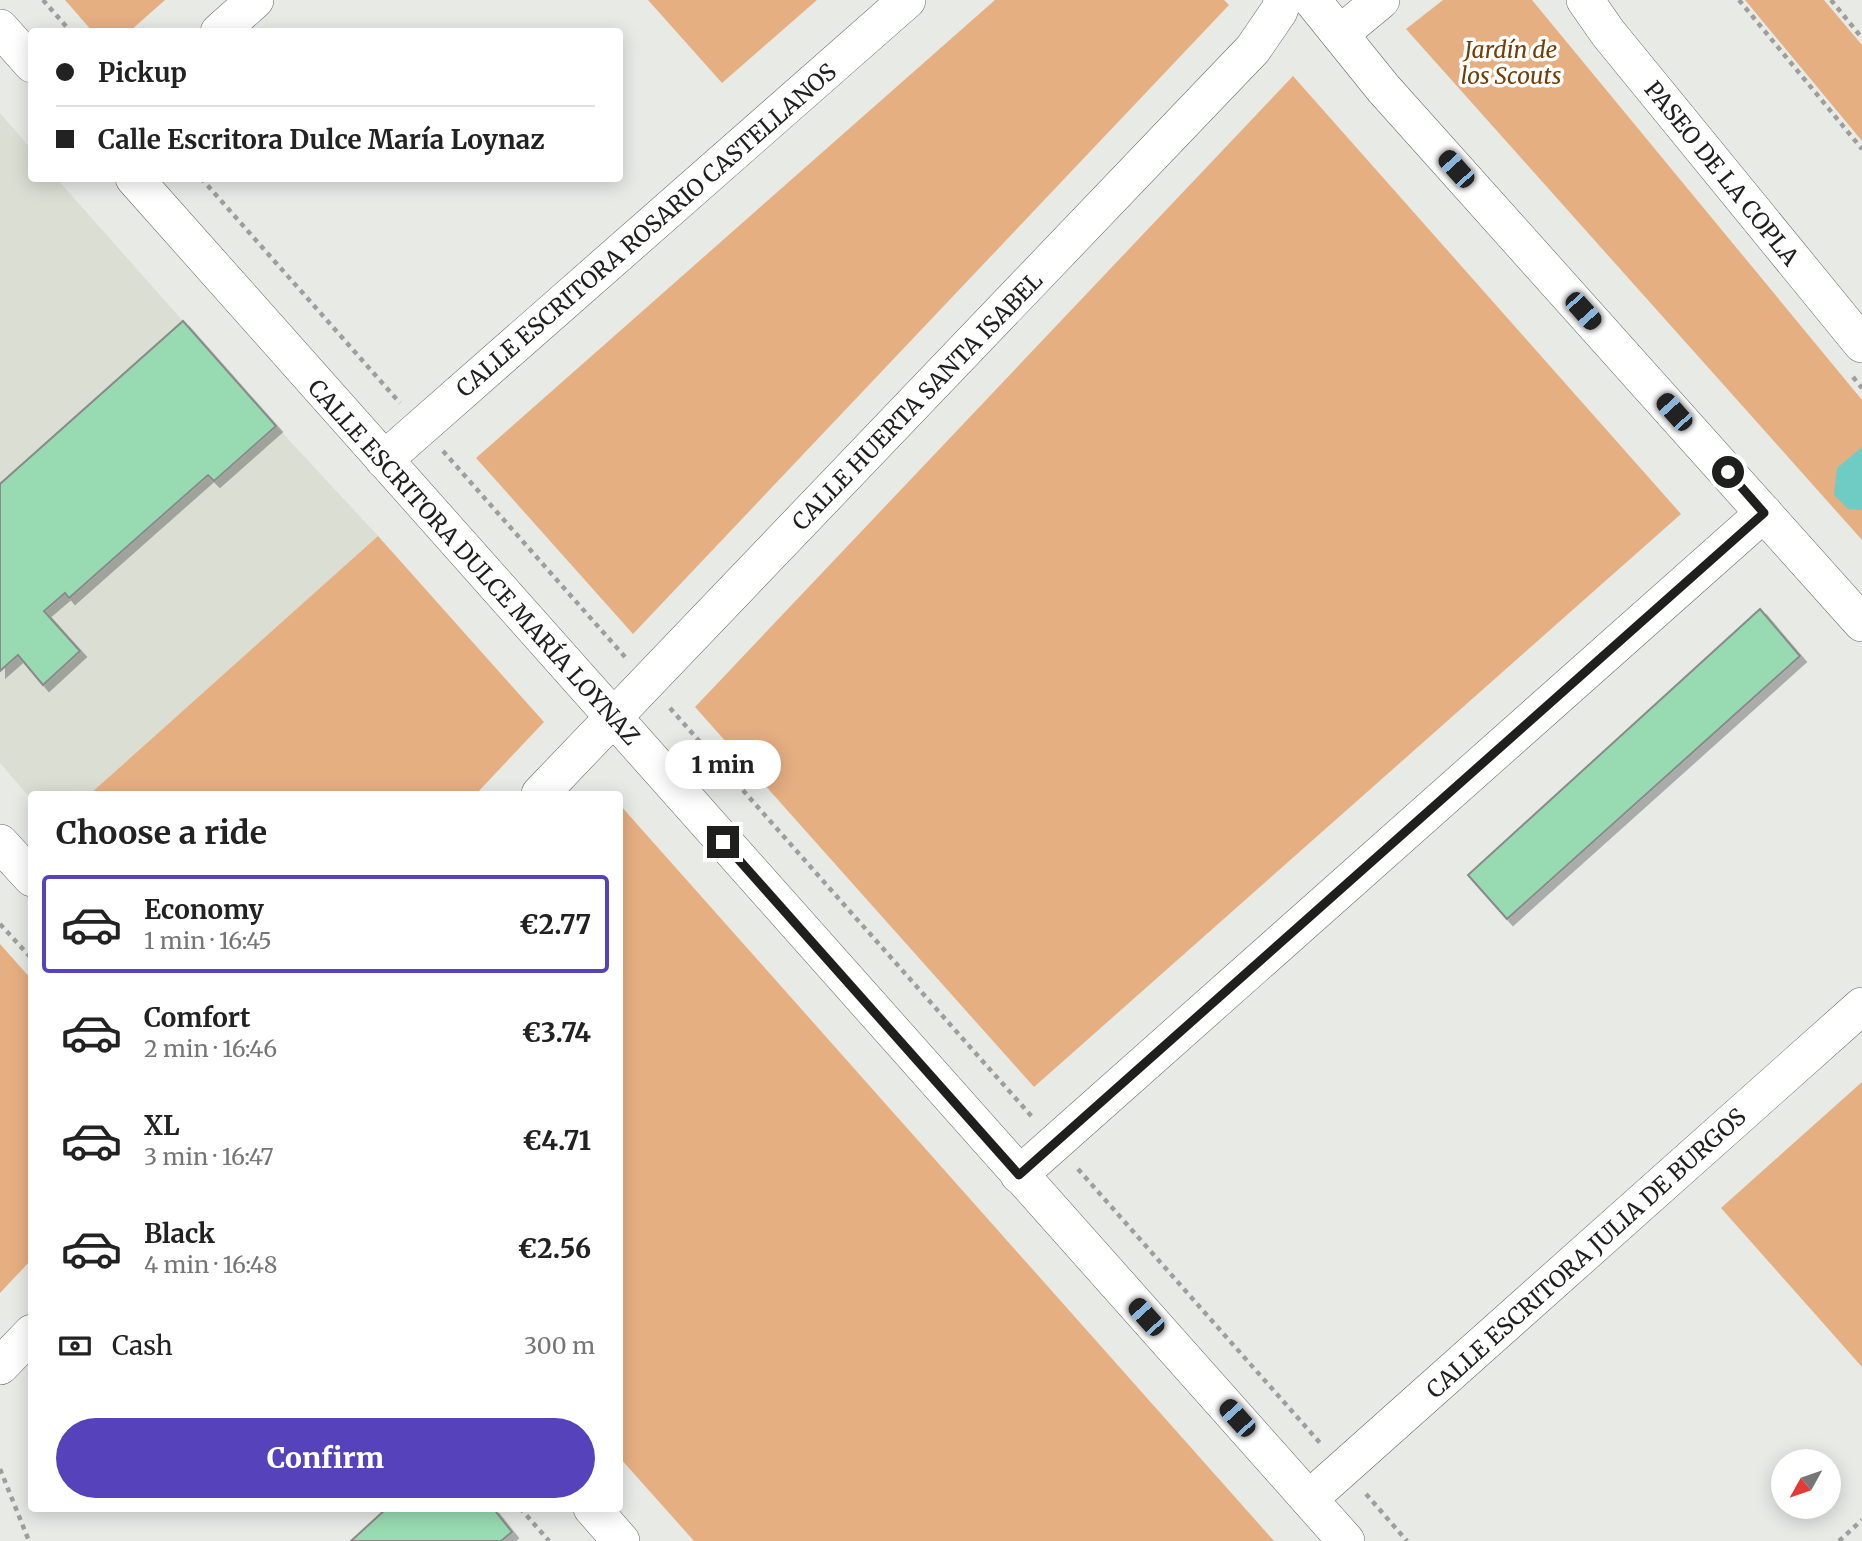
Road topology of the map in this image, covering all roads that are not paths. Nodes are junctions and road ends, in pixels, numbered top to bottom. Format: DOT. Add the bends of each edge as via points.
graph roads {
  1 [pos="255,0"];
  2 [pos="907,0"];
  3 [pos="1283,0"];
  4 [pos="1312,0"];
  5 [pos="1381,0"];
  6 [pos="1585,0"];
  7 [pos="0,28"];
  8 [pos="224,28"];
  9 [pos="1340,34"];
  10 [pos="28,60"];
  11 [pos="138,182"];
  12 [pos="1862,344"];
  13 [pos="384,460"];
  14 [pos="1764,513"];
  15 [pos="1862,623"];
  16 [pos="613,718"];
  17 [pos="543,791"];
  18 [pos="0,843"];
  19 [pos="28,874"];
  20 [pos="1862,1006"];
  21 [pos="1019,1175"];
  22 [pos="28,1337"];
  23 [pos="0,1366"];
  24 [pos="1309,1499"];
  25 [pos="595,1512"];
  26 [pos="619,1540"];
  27 [pos="1346,1541"];
  1 -- 8 [label="street"];
  2 -- 13 [label="street, CALLE ESCRITORA ROSARIO CASTELLANOS"];
  3 -- 16 [label="street, CALLE HUERTA SANTA ISABEL" via="1253,49"];
  4 -- 9 [label="street"];
  5 -- 9 [label="street"];
  6 -- 12 [label="street, PASEO DE LA COPLA"];
  7 -- 10 [label="street"];
  9 -- 14 [label="street" via="1383,88"];
  11 -- 13 [label="street, CALLE ESCRITORA DULCE MARÍA LOYNAZ"];
  13 -- 16 [label="street, CALLE ESCRITORA DULCE MARÍA LOYNAZ"];
  14 -- 15 [label="street"];
  14 -- 21 [label="street"];
  16 -- 17 [label="street, CALLE HUERTA SANTA ISABEL"];
  16 -- 21 [label="street, CALLE ESCRITORA DULCE MARÍA LOYNAZ"];
  18 -- 19 [label="street"];
  20 -- 24 [label="street, CALLE ESCRITORA JULIA DE BURGOS"];
  21 -- 24 [label="street, CALLE ESCRITORA DULCE MARÍA LOYNAZ"];
  22 -- 23 [label="street"];
  24 -- 27 [label="street, CALLE ESCRITORA DULCE MARÍA LOYNAZ"];
  25 -- 26 [label="street"];
}
